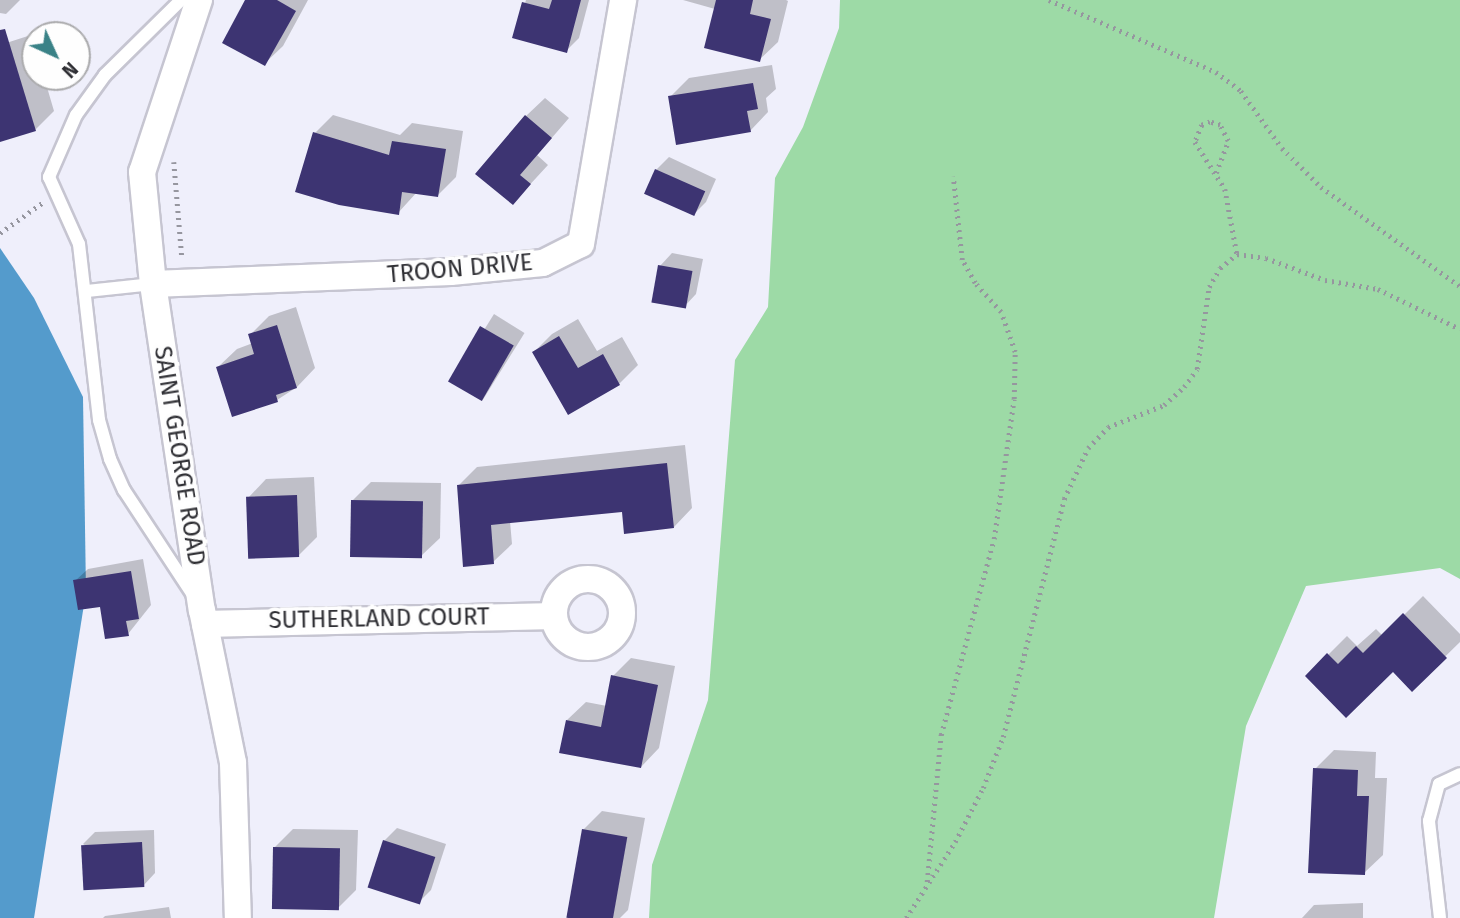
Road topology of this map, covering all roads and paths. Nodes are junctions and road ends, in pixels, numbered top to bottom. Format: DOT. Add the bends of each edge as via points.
graph roads {
  1 [pos="181,0"];
  2 [pos="199,0"];
  3 [pos="622,0"];
  4 [pos="1049,0"];
  5 [pos="177,148"];
  6 [pos="1216,173"];
  7 [pos="954,176"];
  8 [pos="36,206"];
  9 [pos="0,233"];
  10 [pos="1237,254"];
  11 [pos="183,283"];
  12 [pos="153,285"];
  13 [pos="1460,286"];
  14 [pos="87,291"];
  15 [pos="1460,329"];
  16 [pos="554,616"];
  17 [pos="204,617"];
  18 [pos="1460,774"];
  19 [pos="927,885"];
  20 [pos="238,918"];
  21 [pos="906,918"];
  22 [pos="1440,918"];
  1 -- 14 [label="lane" via="105,75 76,115 49,177 79,244"];
  2 -- 12 [label="street, SAINT GEORGE ROAD" via="142,172"];
  3 -- 11 [label="street, TROON DRIVE" via="581,244 543,262 451,272"];
  4 -- 13 [label="path" via="1216,72 1241,91 1282,148 1321,187"];
  5 -- 11 [label="path" via="174,160"];
  6 -- 6 [label="path" via="1195,142 1202,125 1210,122 1220,125 1228,141"];
  6 -- 10 [label="path" via="1225,189"];
  7 -- 19 [label="path" via="962,260 1001,312 1015,352 1014,399 994,539 941,735"];
  8 -- 9 [label="path"];
  10 -- 15 [label="path" via="1266,258 1325,280 1378,289"];
  10 -- 19 [label="path" via="1220,268 1209,287 1197,369 1184,387 1164,405 1108,427 1088,447 1064,499 1003,737 984,788"];
  11 -- 12 [label="street, TROON DRIVE"];
  12 -- 14 [label="lane, TROON DRIVE"];
  12 -- 17 [label="street, SAINT GEORGE ROAD"];
  14 -- 17 [label="lane" via="99,420 110,459 124,490"];
  16 -- 17 [label="street, SUTHERLAND COURT"];
  17 -- 20 [label="street, SAINT GEORGE ROAD" via="233,763"];
  18 -- 22 [label="lane" via="1439,784 1429,821"];
  19 -- 21 [label="path"];
}
